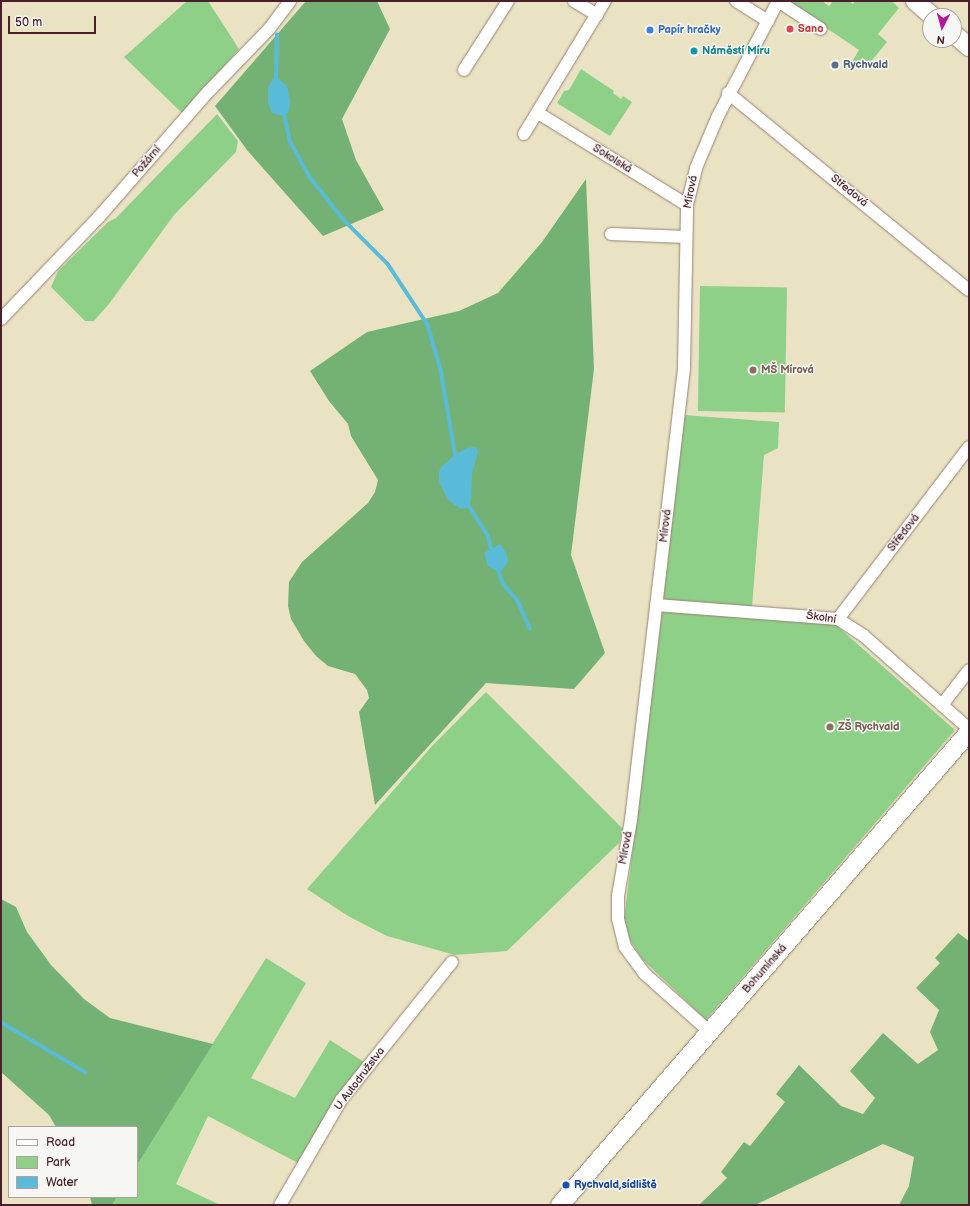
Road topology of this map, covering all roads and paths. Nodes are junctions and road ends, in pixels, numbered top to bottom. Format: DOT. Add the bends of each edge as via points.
graph roads {
  1 [pos="290,1"];
  2 [pos="508,1"];
  3 [pos="574,1"];
  4 [pos="604,1"];
  5 [pos="736,1"];
  6 [pos="778,1"];
  7 [pos="915,1"];
  8 [pos="923,8"];
  9 [pos="597,15"];
  10 [pos="768,20"];
  11 [pos="821,29"];
  12 [pos="464,70"];
  13 [pos="728,93"];
  14 [pos="538,113"];
  15 [pos="524,134"];
  16 [pos="687,205"];
  17 [pos="611,234"];
  18 [pos="686,237"];
  19 [pos="969,290"];
  20 [pos="1,319"];
  21 [pos="969,447"];
  22 [pos="656,605"];
  23 [pos="838,619"];
  24 [pos="969,670"];
  25 [pos="942,705"];
  26 [pos="969,730"];
  27 [pos="452,962"];
  28 [pos="711,1033"];
  29 [pos="564,1203"];
  30 [pos="280,1205"];
  1 -- 20 [label="street, Požární" via="269,29 208,92 98,218"];
  2 -- 12 [label="street"];
  3 -- 9 [label="street"];
  4 -- 9 [label="street"];
  5 -- 10 [label="street"];
  6 -- 10 [label="street, Mírová"];
  6 -- 11 [label="street"];
  7 -- 8 [label="main road"];
  9 -- 14 [label="street"];
  10 -- 13 [label="street, Mírová"];
  13 -- 16 [label="street, Mírová" via="696,168"];
  13 -- 19 [label="street, Středová"];
  14 -- 15 [label="street"];
  14 -- 16 [label="street, Sokolská"];
  16 -- 18 [label="street, Mírová"];
  17 -- 18 [label="street"];
  18 -- 22 [label="street, Mírová" via="684,367"];
  21 -- 23 [label="street, Středová"];
  22 -- 23 [label="street, Školní"];
  22 -- 28 [label="street, Mírová" via="632,820 618,896 618,919 625,947 644,973"];
  23 -- 25 [label="street, Školní" via="864,636"];
  24 -- 25 [label="street"];
  25 -- 26 [label="street, Školní"];
  26 -- 28 [label="main road, Bohumínská"];
  27 -- 30 [label="street, U Autodružstva" via="341,1100"];
  28 -- 29 [label="main road, Bohumínská"];
}
